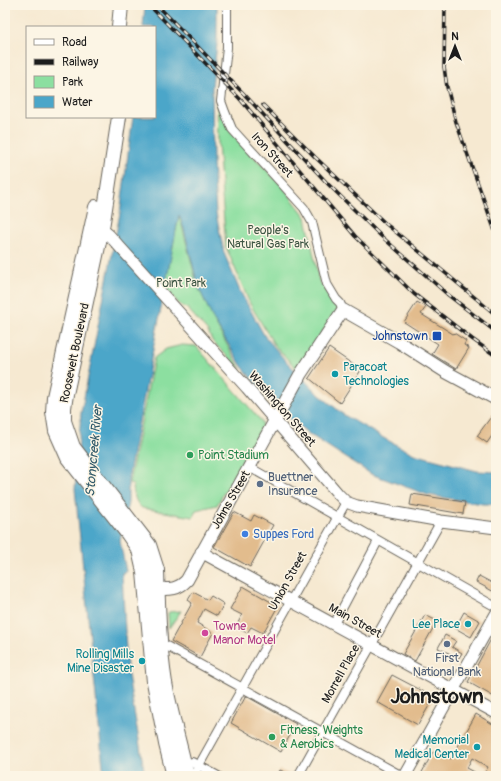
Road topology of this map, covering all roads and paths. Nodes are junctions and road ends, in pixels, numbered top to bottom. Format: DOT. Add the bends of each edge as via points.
graph roads {
  1 [pos="122,5"];
  2 [pos="130,5"];
  3 [pos="227,5"];
  4 [pos="119,26"];
  5 [pos="129,26"];
  6 [pos="110,118"];
  7 [pos="119,118"];
  8 [pos="101,229"];
  9 [pos="343,310"];
  10 [pos="496,399"];
  11 [pos="278,417"];
  12 [pos="249,467"];
  13 [pos="346,502"];
  14 [pos="337,518"];
  15 [pos="441,520"];
  16 [pos="130,528"];
  17 [pos="496,528"];
  18 [pos="378,540"];
  19 [pos="201,552"];
  20 [pos="418,563"];
  21 [pos="151,589"];
  22 [pos="291,601"];
  23 [pos="496,608"];
  24 [pos="496,614"];
  25 [pos="334,624"];
  26 [pos="161,643"];
  27 [pos="371,645"];
  28 [pos="242,688"];
  29 [pos="454,690"];
  30 [pos="496,713"];
  31 [pos="322,732"];
  32 [pos="199,765"];
  33 [pos="180,771"];
  34 [pos="193,776"];
  35 [pos="218,776"];
  36 [pos="298,776"];
  37 [pos="402,776"];
  38 [pos="405,776"];
  1 -- 4 [label="highway"];
  2 -- 5 [label="highway"];
  3 -- 9 [label="street, Iron Street" via="221,101 225,112 232,129 304,208 312,222 327,284"];
  6 -- 8 [label="highway, Roosevelt Boulevard"];
  7 -- 8 [label="highway, Roosevelt Boulevard"];
  8 -- 11 [label="street, Washington Street" via="247,388"];
  8 -- 16 [label="highway, Roosevelt Boulevard" via="66,394 64,422 73,447"];
  8 -- 16 [label="highway, Roosevelt Boulevard" via="54,397 53,412 56,431 68,458"];
  9 -- 10 [label="main road"];
  9 -- 11 [label="main road, Johns Street" via="300,375"];
  11 -- 12 [label="main road, Johns Street"];
  11 -- 13 [label="street, Washington Street"];
  12 -- 14 [label="street"];
  12 -- 19 [label="main road, Johns Street"];
  13 -- 14 [label="street, Union Street"];
  13 -- 15 [label="street"];
  14 -- 18 [label="street"];
  14 -- 22 [label="street, Union Street"];
  15 -- 17 [label="street"];
  15 -- 20 [label="street, Morrell Place"];
  16 -- 21 [label="highway, Roosevelt Boulevard" via="149,544 157,570"];
  18 -- 20 [label="street"];
  18 -- 25 [label="street"];
  19 -- 21 [label="main road, Johns Street" via="182,585 175,589"];
  19 -- 22 [label="street, Main Street"];
  20 -- 23 [label="street"];
  20 -- 27 [label="street, Morrell Place"];
  21 -- 26 [label="highway"];
  21 -- 33 [label="highway" via="154,682 166,744"];
  22 -- 25 [label="street, Main Street"];
  22 -- 28 [label="street, Union Street"];
  24 -- 29 [label="street"];
  25 -- 27 [label="street, Main Street"];
  26 -- 28 [label="street"];
  26 -- 33 [label="highway"];
  27 -- 29 [label="street, Main Street"];
  27 -- 31 [label="street, Morrell Place"];
  28 -- 31 [label="street"];
  28 -- 32 [label="street, Union Street"];
  29 -- 30 [label="street, Main Street"];
  29 -- 38 [label="street"];
  31 -- 36 [label="street, Morrell Place"];
  31 -- 37 [label="street"];
  32 -- 33 [label="street" via="192,762"];
  32 -- 34 [label="street, Union Street"];
  32 -- 35 [label="street"];
}
